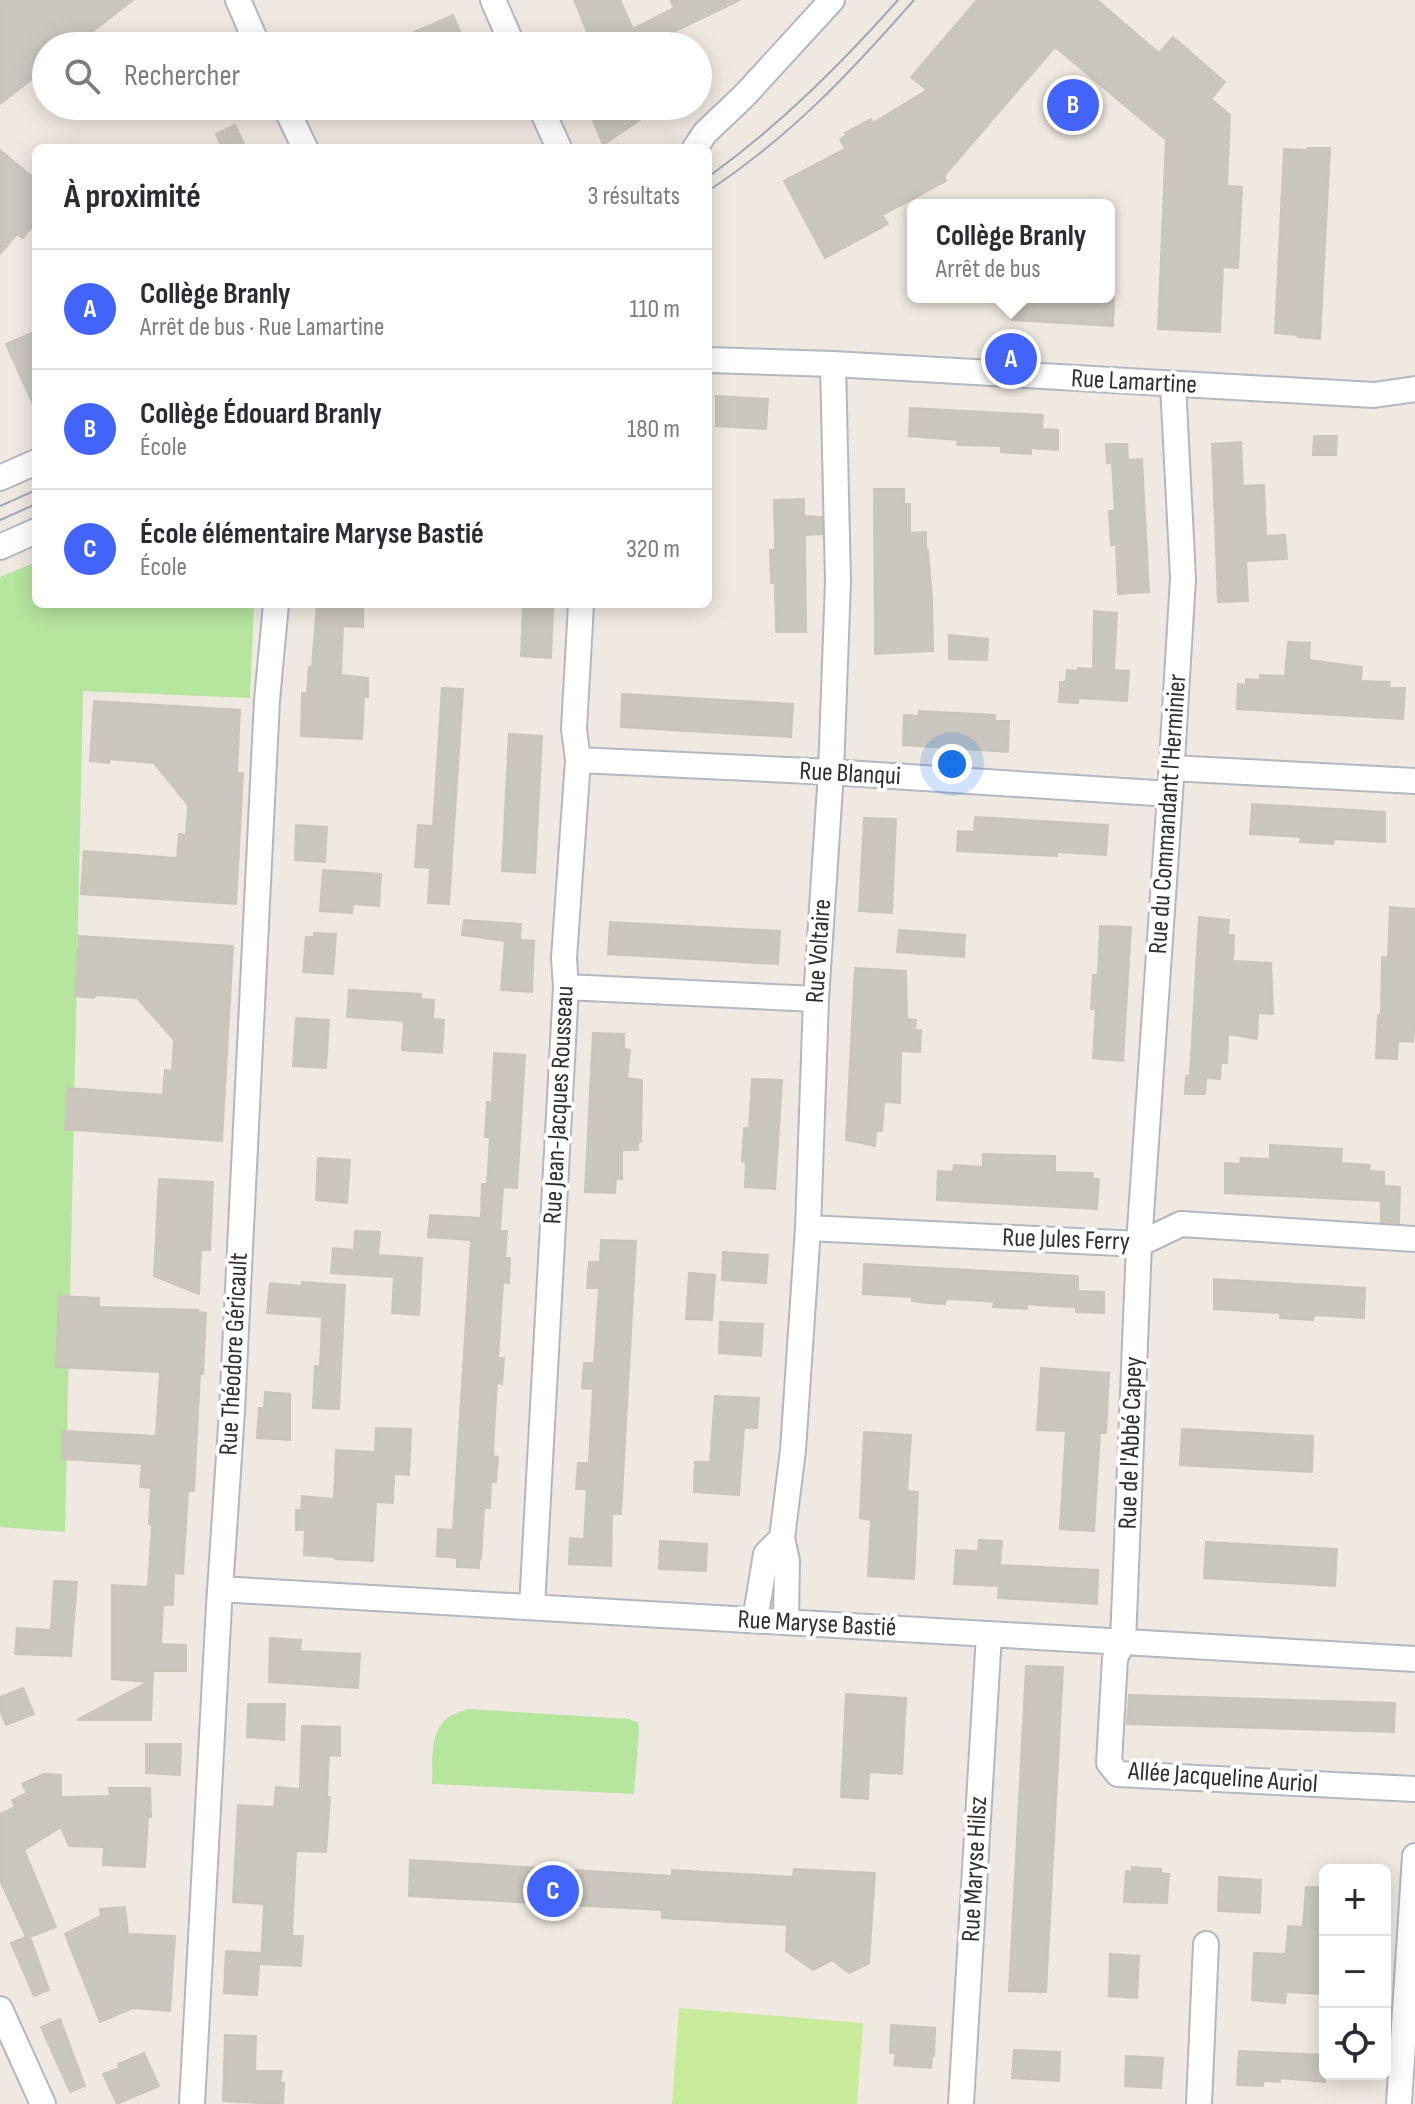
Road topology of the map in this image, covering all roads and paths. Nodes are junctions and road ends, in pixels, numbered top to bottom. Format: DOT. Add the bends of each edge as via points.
graph roads {
  1 [pos="238,0"];
  2 [pos="493,0"];
  3 [pos="832,0"];
  4 [pos="252,32"];
  5 [pos="507,32"];
  6 [pos="292,120"];
  7 [pos="546,120"];
  8 [pos="700,140"];
  9 [pos="303,144"];
  10 [pos="557,144"];
  11 [pos="712,360"];
  12 [pos="833,364"];
  13 [pos="1173,384"];
  14 [pos="1415,389"];
  15 [pos="32,464"];
  16 [pos="0,478"];
  17 [pos="32,533"];
  18 [pos="0,547"];
  19 [pos="276,608"];
  20 [pos="581,608"];
  21 [pos="578,760"];
  22 [pos="1171,768"];
  23 [pos="831,772"];
  24 [pos="1415,781"];
  25 [pos="1170,794"];
  26 [pos="566,987"];
  27 [pos="816,999"];
  28 [pos="808,1228"];
  29 [pos="1415,1239"];
  30 [pos="1139,1244"];
  31 [pos="782,1538"];
  32 [pos="220,1589"];
  33 [pos="532,1607"];
  34 [pos="755,1620"];
  35 [pos="786,1622"];
  36 [pos="989,1634"];
  37 [pos="1123,1642"];
  38 [pos="1415,1659"];
  39 [pos="1415,1789"];
  40 [pos="1415,1856"];
  41 [pos="1206,1944"];
  42 [pos="0,2009"];
  43 [pos="1409,2059"];
  44 [pos="43,2104"];
  45 [pos="192,2104"];
  46 [pos="961,2104"];
  47 [pos="1199,2104"];
  48 [pos="1399,2104"];
  1 -- 4 [label="street"];
  2 -- 5 [label="street"];
  3 -- 8 [label="street"];
  6 -- 9 [label="street"];
  7 -- 10 [label="street"];
  11 -- 12 [label="street, Rue Lamartine"];
  12 -- 13 [label="street, Rue Lamartine"];
  12 -- 23 [label="street, Rue Voltaire" via="838,581"];
  13 -- 14 [label="street, Rue Lamartine" via="1374,395"];
  13 -- 22 [label="street, Rue du Commandant l'Herminier" via="1183,578"];
  15 -- 16 [label="street"];
  17 -- 18 [label="street"];
  19 -- 32 [label="street, Rue Théodore Géricault"];
  20 -- 21 [label="street, Rue Jean-Jacques Rousseau" via="574,729"];
  21 -- 23 [label="street, Rue Blanqui"];
  21 -- 26 [label="street, Rue Jean-Jacques Rousseau"];
  22 -- 24 [label="street"];
  22 -- 25 [label="street, Rue du Commandant l'Herminier"];
  23 -- 25 [label="street, Rue Blanqui"];
  23 -- 27 [label="street, Rue Voltaire"];
  25 -- 30 [label="street, Rue du Commandant l'Herminier"];
  26 -- 27 [label="street"];
  26 -- 33 [label="street, Rue Jean-Jacques Rousseau"];
  27 -- 28 [label="street, Rue Voltaire"];
  28 -- 30 [label="street, Rue Jules Ferry"];
  28 -- 31 [label="street, Rue Voltaire"];
  29 -- 30 [label="street, Rue Jules Ferry" via="1181,1224"];
  30 -- 37 [label="street, Rue de l'Abbé Capey"];
  31 -- 34 [label="street, Rue Voltaire" via="766,1554"];
  31 -- 35 [label="street, Rue Voltaire"];
  32 -- 33 [label="street, Rue Maryse Bastié"];
  32 -- 45 [label="street, Rue Théodore Géricault"];
  33 -- 34 [label="street, Rue Maryse Bastié"];
  34 -- 35 [label="street, Rue Maryse Bastié"];
  35 -- 36 [label="street, Rue Maryse Bastié"];
  36 -- 37 [label="street, Rue Maryse Bastié"];
  36 -- 46 [label="street, Rue Maryse Hilsz"];
  37 -- 38 [label="street, Rue Maryse Bastié"];
  37 -- 39 [label="street, Allée Jacqueline Auriol" via="1115,1658 1109,1763 1118,1774"];
  40 -- 43 [label="street"];
  41 -- 47 [label="street"];
  42 -- 44 [label="street"];
  43 -- 48 [label="street"];
}
